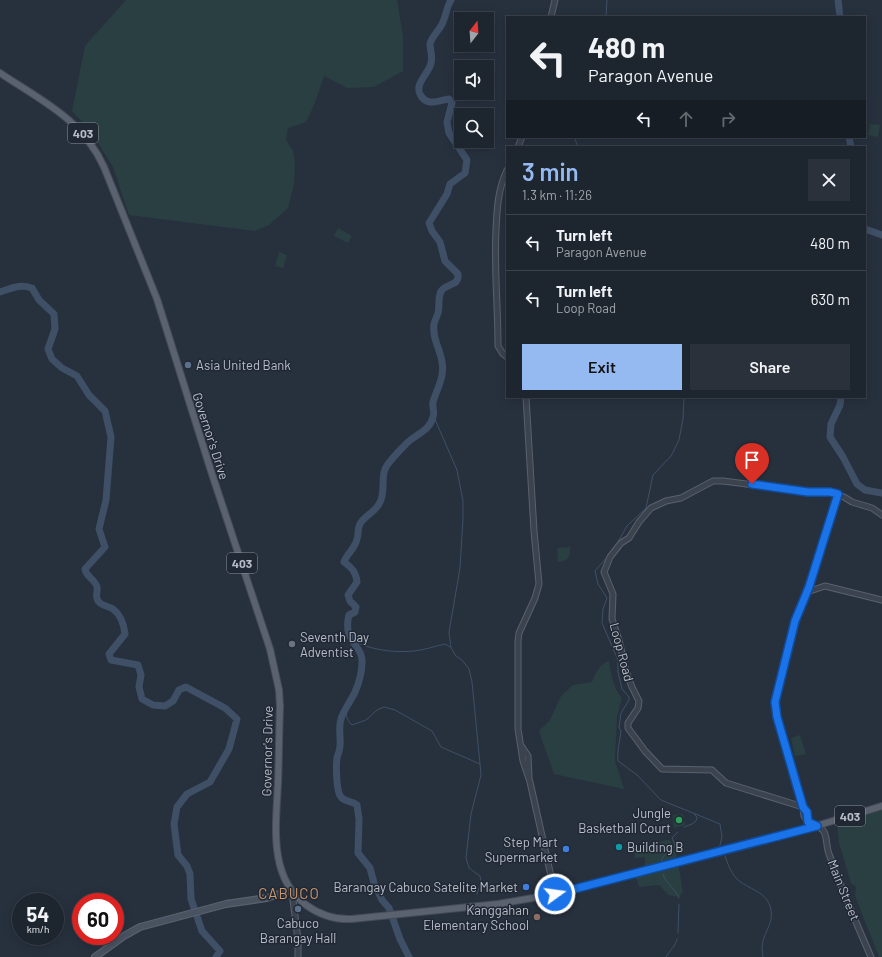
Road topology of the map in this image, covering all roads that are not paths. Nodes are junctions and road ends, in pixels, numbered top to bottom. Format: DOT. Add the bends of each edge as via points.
graph roads {
  1 [pos="555,0"];
  2 [pos="551,16"];
  3 [pos="0,73"];
  4 [pos="506,172"];
  5 [pos="506,356"];
  6 [pos="526,398"];
  7 [pos="838,494"];
  8 [pos="882,515"];
  9 [pos="807,592"];
  10 [pos="882,600"];
  11 [pos="882,806"];
  12 [pos="803,807"];
  13 [pos="836,820"];
  14 [pos="808,822"];
  15 [pos="817,826"];
  16 [pos="806,829"];
  17 [pos="824,830"];
  18 [pos="291,891"];
  19 [pos="555,894"];
  20 [pos="95,957"];
  21 [pos="298,957"];
  22 [pos="871,957"];
  1 -- 2 [label="street"];
  3 -- 18 [label="main road, Governor's Drive / 403" via="70,120 93,146 104,167 157,299 270,649 280,706 278,852 282,874"];
  4 -- 5 [label="street" via="498,194 495,259 498,346"];
  6 -- 19 [label="street" via="539,584 519,633 518,729 521,747 528,756 530,782"];
  7 -- 8 [label="street, Loop Road"];
  7 -- 9 [label="street"];
  7 -- 12 [label="street, Loop Road" via="723,480 713,481 681,498 652,507 629,538 621,543 604,570 613,594 612,619 626,671 639,701 628,728 645,751 662,770 712,770 726,783"];
  9 -- 10 [label="street" via="825,586"];
  9 -- 12 [label="street" via="795,621 775,702"];
  11 -- 13 [label="main road, Governor's Drive / 403"];
  12 -- 14 [label="street"];
  13 -- 15 [label="main road, Governor's Drive / 403"];
  13 -- 17 [label="street" via="827,824"];
  14 -- 15 [label="street"];
  14 -- 16 [label="street"];
  15 -- 16 [label="main road, Governor's Drive / 403"];
  15 -- 17 [label="street"];
  16 -- 19 [label="main road, Governor's Drive / 403"];
  17 -- 22 [label="street, Main Street" via="828,852"];
  18 -- 19 [label="main road, Governor's Drive / 403" via="322,915 352,920 498,904"];
  18 -- 20 [label="main road" via="267,898 234,902 136,929"];
  18 -- 21 [label="street"];
}
